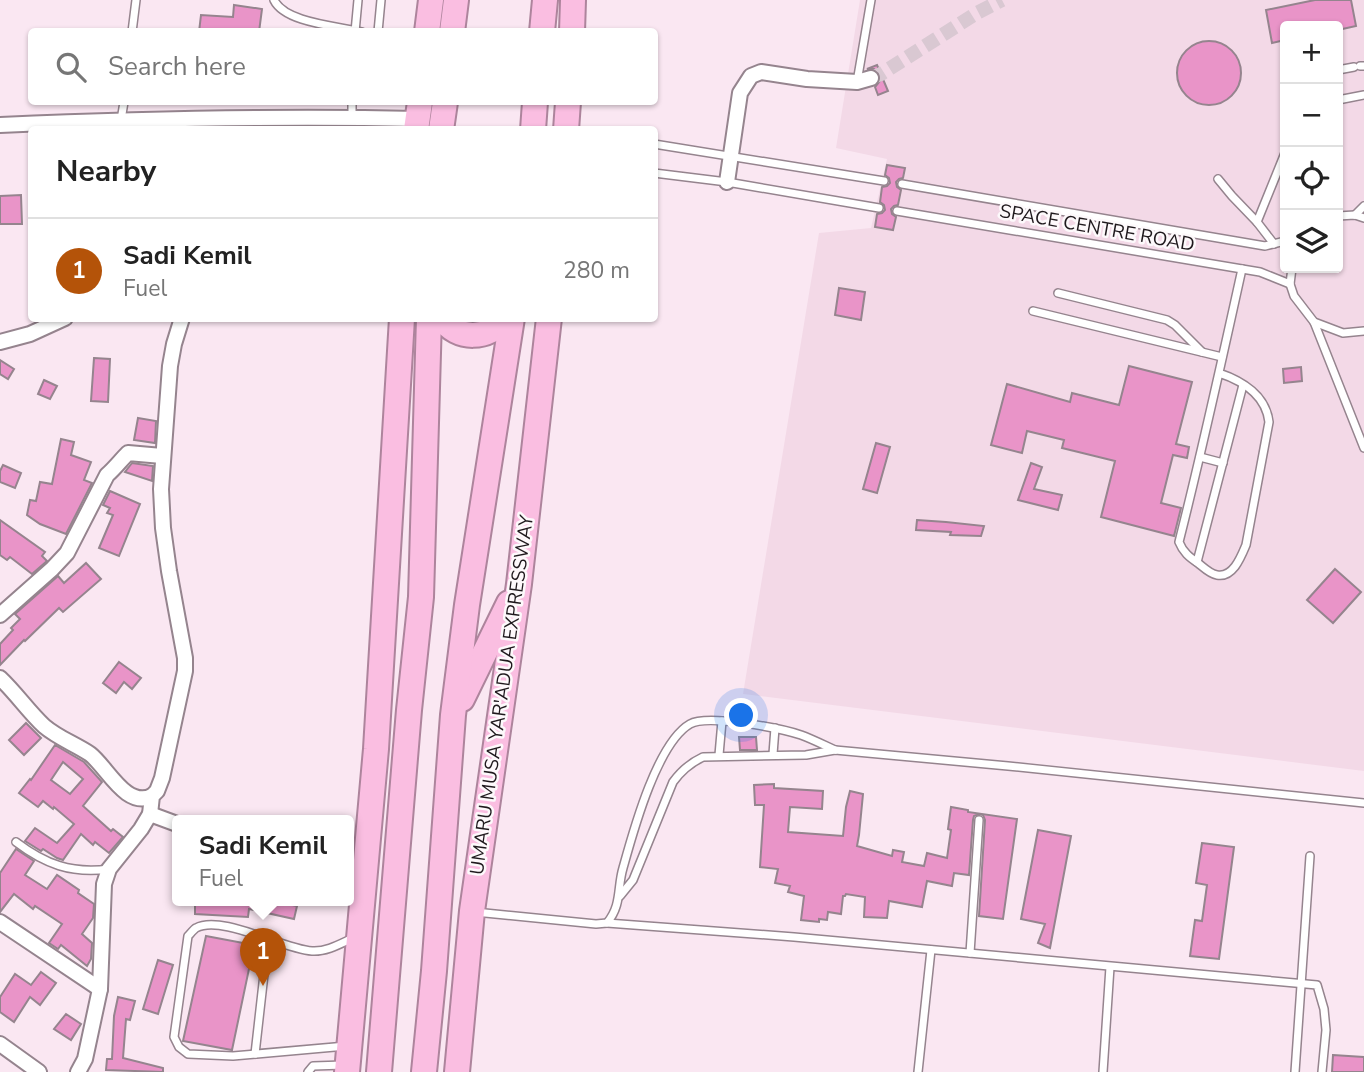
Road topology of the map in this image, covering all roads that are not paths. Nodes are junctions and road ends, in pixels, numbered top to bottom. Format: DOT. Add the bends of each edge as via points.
graph roads {
  1 [pos="136,0"];
  2 [pos="274,0"];
  3 [pos="358,0"];
  4 [pos="381,0"];
  5 [pos="431,0"];
  6 [pos="456,0"];
  7 [pos="545,0"];
  8 [pos="573,0"];
  9 [pos="871,0"];
  10 [pos="132,28"];
  11 [pos="343,28"];
  12 [pos="357,28"];
  13 [pos="378,28"];
  14 [pos="428,28"];
  15 [pos="452,28"];
  16 [pos="542,28"];
  17 [pos="572,28"];
  18 [pos="864,80"];
  19 [pos="1364,95"];
  20 [pos="1343,99"];
  21 [pos="124,105"];
  22 [pos="352,105"];
  23 [pos="444,105"];
  24 [pos="535,105"];
  25 [pos="568,105"];
  26 [pos="418,117"];
  27 [pos="352,118"];
  28 [pos="121,120"];
  29 [pos="327,123"];
  30 [pos="0,125"];
  31 [pos="442,126"];
  32 [pos="533,126"];
  33 [pos="566,126"];
  34 [pos="658,145"];
  35 [pos="731,156"];
  36 [pos="1280,165"];
  37 [pos="658,173"];
  38 [pos="1218,179"];
  39 [pos="727,181"];
  40 [pos="884,181"];
  41 [pos="902,184"];
  42 [pos="1364,206"];
  43 [pos="879,208"];
  44 [pos="897,211"];
  45 [pos="1355,215"];
  46 [pos="1343,216"];
  47 [pos="1364,218"];
  48 [pos="1257,222"];
  49 [pos="1280,242"];
  50 [pos="1274,244"];
  51 [pos="1242,269"];
  52 [pos="1291,273"];
  53 [pos="1290,284"];
  54 [pos="1058,293"];
  55 [pos="1034,311"];
  56 [pos="56,322"];
  57 [pos="181,322"];
  58 [pos="402,322"];
  59 [pos="429,322"];
  60 [pos="444,322"];
  61 [pos="502,322"];
  62 [pos="511,322"];
  63 [pos="549,322"];
  64 [pos="1314,322"];
  65 [pos="1364,331"];
  66 [pos="0,342"];
  67 [pos="1202,352"];
  68 [pos="1222,357"];
  69 [pos="1219,373"];
  70 [pos="1243,384"];
  71 [pos="1364,448"];
  72 [pos="162,456"];
  73 [pos="1200,457"];
  74 [pos="1223,463"];
  75 [pos="1197,562"];
  76 [pos="386,583"];
  77 [pos="519,584"];
  78 [pos="0,615"];
  79 [pos="0,678"];
  80 [pos="409,710"];
  81 [pos="453,715"];
  82 [pos="722,722"];
  83 [pos="775,728"];
  84 [pos="835,750"];
  85 [pos="773,754"];
  86 [pos="719,755"];
  87 [pos="152,796"];
  88 [pos="1364,803"];
  89 [pos="150,814"];
  90 [pos="979,820"];
  91 [pos="172,822"];
  92 [pos="16,842"];
  93 [pos="1310,856"];
  94 [pos="108,869"];
  95 [pos="357,881"];
  96 [pos="620,896"];
  97 [pos="472,912"];
  98 [pos="0,922"];
  99 [pos="607,923"];
  100 [pos="360,935"];
  101 [pos="268,939"];
  102 [pos="931,950"];
  103 [pos="971,954"];
  104 [pos="388,958"];
  105 [pos="1110,967"];
  106 [pos="434,971"];
  107 [pos="1301,985"];
  108 [pos="100,989"];
  109 [pos="0,1044"];
  110 [pos="255,1054"];
  111 [pos="350,1063"];
  112 [pos="39,1072"];
  113 [pos="78,1072"];
  114 [pos="308,1072"];
  115 [pos="379,1072"];
  116 [pos="424,1072"];
  117 [pos="446,1072"];
  118 [pos="457,1072"];
  119 [pos="919,1072"];
  120 [pos="1103,1072"];
  121 [pos="1295,1072"];
  122 [pos="1322,1072"];
  1 -- 10 [label="lane"];
  2 -- 11 [label="lane" via="296,18"];
  3 -- 12 [label="lane"];
  4 -- 13 [label="lane"];
  5 -- 14 [label="highway"];
  6 -- 15 [label="highway"];
  7 -- 16 [label="highway"];
  8 -- 17 [label="highway"];
  9 -- 18 [label="lane"];
  18 -- 35 [label="street" via="761,72 751,76 740,93"];
  19 -- 20 [label="lane"];
  21 -- 28 [label="lane"];
  22 -- 27 [label="lane"];
  23 -- 31 [label="highway"];
  24 -- 32 [label="highway"];
  25 -- 33 [label="highway"];
  26 -- 27 [label="street"];
  27 -- 29 [label="street"];
  28 -- 29 [label="street"];
  28 -- 30 [label="street"];
  34 -- 35 [label="lane"];
  35 -- 39 [label="street"];
  35 -- 40 [label="lane"];
  36 -- 48 [label="lane"];
  37 -- 39 [label="lane"];
  38 -- 48 [label="lane"];
  39 -- 43 [label="lane"];
  41 -- 50 [label="lane, SPACE CENTRE ROAD"];
  42 -- 45 [label="lane"];
  44 -- 51 [label="lane, SPACE CENTRE ROAD"];
  45 -- 46 [label="lane"];
  45 -- 47 [label="lane"];
  48 -- 50 [label="lane"];
  49 -- 50 [label="lane, SPACE CENTRE ROAD"];
  51 -- 53 [label="lane, SPACE CENTRE ROAD"];
  51 -- 68 [label="lane"];
  52 -- 53 [label="lane"];
  53 -- 64 [label="lane"];
  54 -- 67 [label="lane" via="1167,320"];
  55 -- 67 [label="lane"];
  56 -- 66 [label="street"];
  57 -- 72 [label="street" via="170,366"];
  58 -- 76 [label="highway"];
  59 -- 80 [label="highway" via="421,597"];
  60 -- 61 [label="highway" via="458,333 473,336"];
  62 -- 81 [label="highway, UMARU MUSA YAR'ADUA EXPRESSWAY"];
  63 -- 77 [label="highway, UMARU MUSA YAR'ADUA EXPRESSWAY"];
  64 -- 65 [label="lane" via="1343,333"];
  64 -- 71 [label="lane"];
  67 -- 68 [label="lane"];
  68 -- 69 [label="lane"];
  69 -- 70 [label="lane"];
  69 -- 73 [label="lane"];
  70 -- 74 [label="lane"];
  70 -- 75 [label="lane" via="1265,405 1269,422 1246,545 1240,560 1226,574 1213,574"];
  72 -- 78 [label="street" via="128,453 116,463 67,553"];
  72 -- 87 [label="street" via="163,528 185,671 162,778"];
  73 -- 74 [label="lane"];
  73 -- 75 [label="lane" via="1179,542"];
  74 -- 75 [label="lane"];
  76 -- 80 [label="highway"];
  76 -- 95 [label="highway" via="376,749"];
  77 -- 81 [label="highway"];
  77 -- 97 [label="highway, UMARU MUSA YAR'ADUA EXPRESSWAY"];
  79 -- 87 [label="street" via="44,726 90,755 126,793 147,799"];
  80 -- 104 [label="highway"];
  81 -- 106 [label="highway, UMARU MUSA YAR'ADUA EXPRESSWAY"];
  82 -- 83 [label="lane"];
  82 -- 86 [label="lane"];
  82 -- 96 [label="lane" via="690,724 668,746 633,834 620,877"];
  83 -- 84 [label="lane"];
  83 -- 85 [label="lane"];
  84 -- 85 [label="lane"];
  84 -- 88 [label="lane"];
  85 -- 86 [label="lane"];
  86 -- 96 [label="lane" via="693,761 679,773 633,880"];
  87 -- 89 [label="street"];
  89 -- 91 [label="street"];
  89 -- 94 [label="street"];
  90 -- 103 [label="lane"];
  92 -- 94 [label="lane" via="34,856 74,870"];
  93 -- 107 [label="lane"];
  94 -- 108 [label="street"];
  95 -- 100 [label="highway"];
  96 -- 99 [label="lane"];
  97 -- 99 [label="lane"];
  97 -- 118 [label="highway, UMARU MUSA YAR'ADUA EXPRESSWAY"];
  98 -- 108 [label="street"];
  99 -- 102 [label="lane"];
  100 -- 101 [label="lane" via="323,951"];
  100 -- 111 [label="highway"];
  101 -- 110 [label="lane"];
  101 -- 110 [label="lane" via="209,925 195,928 188,936 174,1037 188,1054"];
  102 -- 103 [label="lane"];
  102 -- 119 [label="lane"];
  103 -- 105 [label="lane"];
  104 -- 111 [label="highway"];
  104 -- 115 [label="highway"];
  105 -- 107 [label="lane"];
  105 -- 120 [label="lane"];
  106 -- 116 [label="highway, UMARU MUSA YAR'ADUA EXPRESSWAY"];
  106 -- 117 [label="highway"];
  107 -- 121 [label="lane"];
  107 -- 122 [label="lane" via="1317,985 1324,1009"];
  108 -- 113 [label="street"];
  109 -- 112 [label="street"];
  110 -- 111 [label="lane"];
  111 -- 114 [label="lane" via="313,1066"];
}
